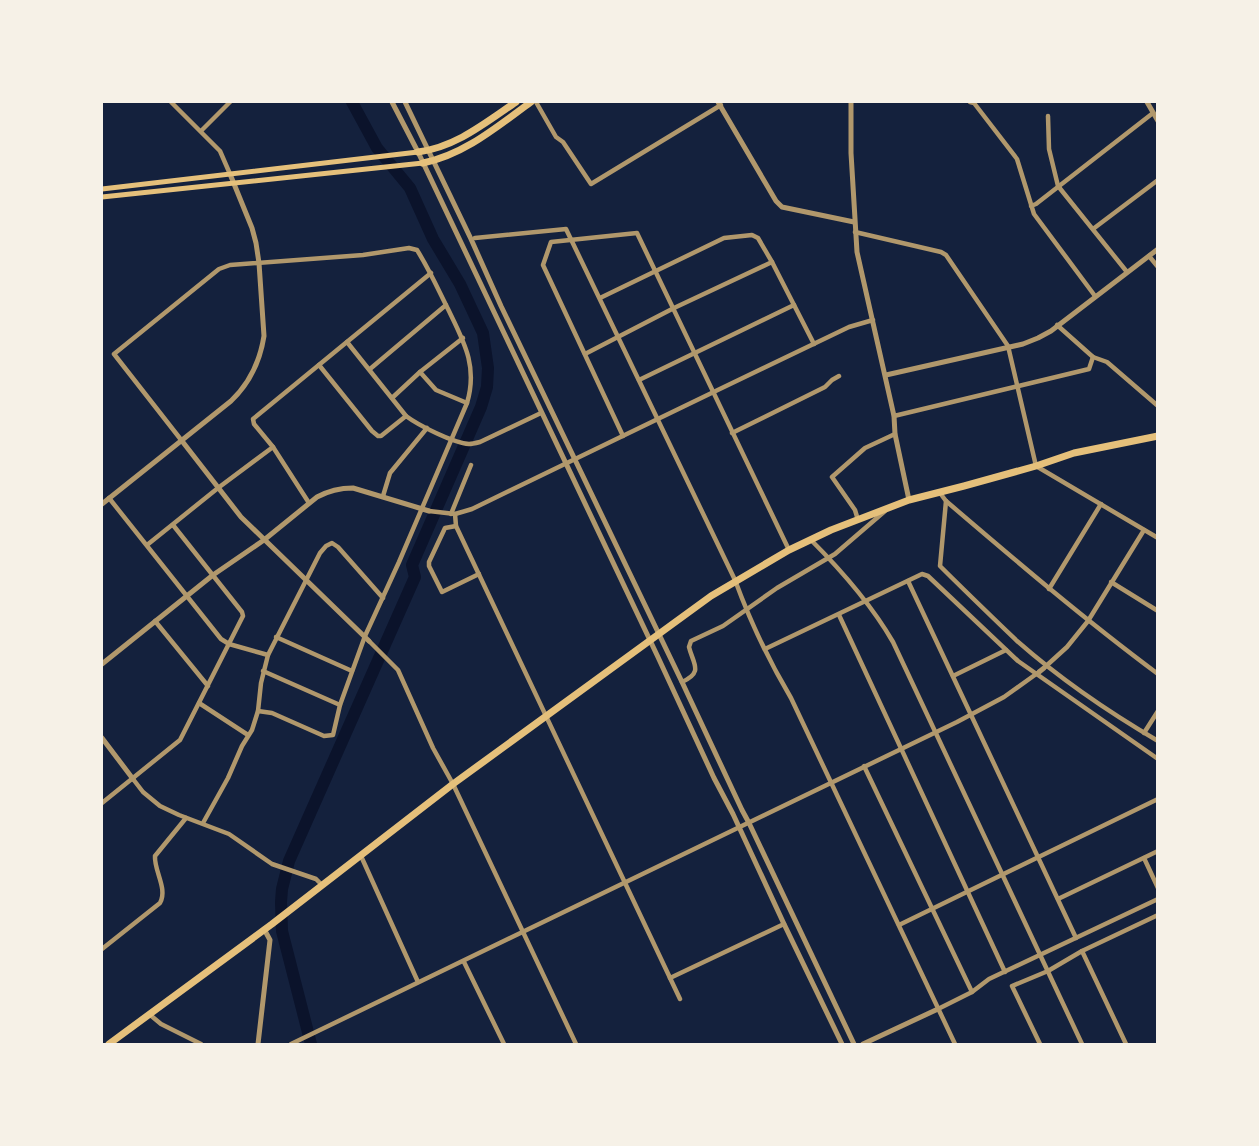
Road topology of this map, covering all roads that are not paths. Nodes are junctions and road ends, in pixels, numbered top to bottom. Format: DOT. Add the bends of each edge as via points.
graph roads {
  1 [pos="171,102"];
  2 [pos="230,102"];
  3 [pos="391,102"];
  4 [pos="405,102"];
  5 [pos="516,102"];
  6 [pos="533,102"];
  7 [pos="851,102"];
  8 [pos="973,102"];
  9 [pos="1147,102"];
  10 [pos="719,103"];
  11 [pos="1048,116"];
  12 [pos="1156,116"];
  13 [pos="201,131"];
  14 [pos="428,151"];
  15 [pos="418,152"];
  16 [pos="434,161"];
  17 [pos="423,163"];
  18 [pos="230,174"];
  19 [pos="1157,180"];
  20 [pos="234,183"];
  21 [pos="1058,186"];
  22 [pos="102,188"];
  23 [pos="102,197"];
  24 [pos="1031,206"];
  25 [pos="854,222"];
  26 [pos="1093,229"];
  27 [pos="854,232"];
  28 [pos="475,238"];
  29 [pos="572,240"];
  30 [pos="1157,249"];
  31 [pos="1149,256"];
  32 [pos="772,262"];
  33 [pos="259,263"];
  34 [pos="1157,267"];
  35 [pos="655,271"];
  36 [pos="1127,272"];
  37 [pos="430,273"];
  38 [pos="1095,296"];
  39 [pos="600,298"];
  40 [pos="446,305"];
  41 [pos="794,305"];
  42 [pos="674,308"];
  43 [pos="873,320"];
  44 [pos="1057,326"];
  45 [pos="617,337"];
  46 [pos="463,338"];
  47 [pos="347,342"];
  48 [pos="814,344"];
  49 [pos="1007,346"];
  50 [pos="695,353"];
  51 [pos="585,354"];
  52 [pos="1093,356"];
  53 [pos="319,365"];
  54 [pos="370,369"];
  55 [pos="420,372"];
  56 [pos="886,375"];
  57 [pos="839,376"];
  58 [pos="639,380"];
  59 [pos="1017,387"];
  60 [pos="713,392"];
  61 [pos="392,398"];
  62 [pos="467,403"];
  63 [pos="1157,406"];
  64 [pos="541,413"];
  65 [pos="406,415"];
  66 [pos="894,416"];
  67 [pos="657,419"];
  68 [pos="427,428"];
  69 [pos="733,433"];
  70 [pos="895,434"];
  71 [pos="623,436"];
  72 [pos="1157,436"];
  73 [pos="453,440"];
  74 [pos="182,441"];
  75 [pos="273,447"];
  76 [pos="575,460"];
  77 [pos="566,464"];
  78 [pos="471,465"];
  79 [pos="1036,466"];
  80 [pos="218,488"];
  81 [pos="940,493"];
  82 [pos="383,496"];
  83 [pos="110,498"];
  84 [pos="909,500"];
  85 [pos="946,501"];
  86 [pos="309,503"];
  87 [pos="102,504"];
  88 [pos="1101,504"];
  89 [pos="421,509"];
  90 [pos="889,509"];
  91 [pos="429,511"];
  92 [pos="451,514"];
  93 [pos="858,520"];
  94 [pos="173,525"];
  95 [pos="456,526"];
  96 [pos="1144,530"];
  97 [pos="1157,538"];
  98 [pos="264,540"];
  99 [pos="810,540"];
  100 [pos="147,545"];
  101 [pos="789,550"];
  102 [pos="829,558"];
  103 [pos="479,574"];
  104 [pos="214,575"];
  105 [pos="306,580"];
  106 [pos="735,580"];
  107 [pos="908,581"];
  108 [pos="1111,582"];
  109 [pos="1049,589"];
  110 [pos="187,597"];
  111 [pos="383,598"];
  112 [pos="866,601"];
  113 [pos="746,610"];
  114 [pos="1157,611"];
  115 [pos="839,614"];
  116 [pos="155,621"];
  117 [pos="1088,621"];
  118 [pos="659,634"];
  119 [pos="276,638"];
  120 [pos="367,638"];
  121 [pos="650,640"];
  122 [pos="229,644"];
  123 [pos="765,649"];
  124 [pos="1006,649"];
  125 [pos="268,654"];
  126 [pos="102,664"];
  127 [pos="1042,670"];
  128 [pos="263,671"];
  129 [pos="352,671"];
  130 [pos="1157,674"];
  131 [pos="953,676"];
  132 [pos="682,682"];
  133 [pos="208,686"];
  134 [pos="199,703"];
  135 [pos="340,705"];
  136 [pos="1157,710"];
  137 [pos="258,711"];
  138 [pos="971,714"];
  139 [pos="546,715"];
  140 [pos="936,732"];
  141 [pos="1144,733"];
  142 [pos="248,735"];
  143 [pos="102,738"];
  144 [pos="1157,741"];
  145 [pos="901,748"];
  146 [pos="1157,759"];
  147 [pos="864,766"];
  148 [pos="133,779"];
  149 [pos="831,782"];
  150 [pos="453,784"];
  151 [pos="1157,799"];
  152 [pos="102,803"];
  153 [pos="186,818"];
  154 [pos="749,822"];
  155 [pos="203,823"];
  156 [pos="739,827"];
  157 [pos="1157,851"];
  158 [pos="360,856"];
  159 [pos="1038,857"];
  160 [pos="1144,858"];
  161 [pos="1003,875"];
  162 [pos="626,883"];
  163 [pos="322,885"];
  164 [pos="1157,888"];
  165 [pos="968,891"];
  166 [pos="1058,899"];
  167 [pos="1157,899"];
  168 [pos="932,909"];
  169 [pos="1157,915"];
  170 [pos="784,924"];
  171 [pos="899,925"];
  172 [pos="268,926"];
  173 [pos="523,932"];
  174 [pos="1076,938"];
  175 [pos="102,949"];
  176 [pos="1082,951"];
  177 [pos="1040,955"];
  178 [pos="464,962"];
  179 [pos="1048,971"];
  180 [pos="1005,972"];
  181 [pos="670,978"];
  182 [pos="418,982"];
  183 [pos="972,992"];
  184 [pos="680,999"];
  185 [pos="938,1009"];
  186 [pos="149,1014"];
  187 [pos="109,1045"];
  188 [pos="201,1045"];
  189 [pos="258,1045"];
  190 [pos="291,1045"];
  191 [pos="504,1045"];
  192 [pos="576,1045"];
  193 [pos="842,1045"];
  194 [pos="855,1045"];
  195 [pos="863,1045"];
  196 [pos="955,1045"];
  197 [pos="1040,1045"];
  198 [pos="1082,1045"];
  199 [pos="1126,1045"];
  1 -- 13 [label="street"];
  2 -- 13 [label="street"];
  3 -- 15 [label="street"];
  4 -- 14 [label="street"];
  5 -- 14 [label="highway" via="456,141"];
  6 -- 10 [label="street" via="591,184"];
  6 -- 16 [label="highway" via="471,145"];
  7 -- 25 [label="street"];
  8 -- 24 [label="street" via="1017,159"];
  9 -- 12 [label="street"];
  10 -- 25 [label="street" via="775,201 782,207"];
  11 -- 21 [label="street" via="1049,149"];
  12 -- 21 [label="street"];
  13 -- 18 [label="street" via="219,151"];
  14 -- 15 [label="highway"];
  14 -- 16 [label="street"];
  15 -- 17 [label="street"];
  15 -- 18 [label="main road"];
  16 -- 17 [label="highway"];
  16 -- 76 [label="street"];
  17 -- 20 [label="main road"];
  17 -- 64 [label="street"];
  18 -- 20 [label="street"];
  18 -- 22 [label="main road"];
  19 -- 26 [label="street"];
  20 -- 23 [label="main road"];
  20 -- 33 [label="street" via="252,228"];
  21 -- 24 [label="street"];
  21 -- 26 [label="street"];
  24 -- 38 [label="street"];
  25 -- 27 [label="street"];
  26 -- 36 [label="street"];
  27 -- 43 [label="street"];
  27 -- 49 [label="street" via="946,255"];
  28 -- 29 [label="street" via="566,229"];
  29 -- 35 [label="street" via="637,233"];
  29 -- 39 [label="street"];
  29 -- 51 [label="street" via="551,242 542,265"];
  30 -- 31 [label="street"];
  31 -- 34 [label="street"];
  31 -- 36 [label="street"];
  32 -- 35 [label="street" via="752,235 724,238"];
  32 -- 41 [label="street"];
  32 -- 42 [label="street"];
  33 -- 37 [label="street" via="413,248"];
  33 -- 74 [label="street" via="264,336 256,364 239,393"];
  33 -- 74 [label="street" via="219,270 114,354"];
  35 -- 39 [label="street"];
  35 -- 42 [label="street"];
  36 -- 38 [label="street"];
  37 -- 40 [label="street"];
  37 -- 47 [label="street"];
  38 -- 44 [label="street"];
  39 -- 45 [label="street"];
  40 -- 46 [label="street"];
  40 -- 54 [label="street"];
  41 -- 48 [label="street"];
  41 -- 50 [label="street"];
  42 -- 45 [label="street"];
  42 -- 50 [label="street"];
  43 -- 48 [label="street"];
  43 -- 56 [label="street"];
  44 -- 49 [label="street" via="1038,338"];
  44 -- 52 [label="street"];
  45 -- 51 [label="street"];
  45 -- 58 [label="street"];
  46 -- 55 [label="street"];
  46 -- 62 [label="street" via="472,375"];
  47 -- 53 [label="street"];
  47 -- 54 [label="street"];
  48 -- 60 [label="street"];
  49 -- 56 [label="street"];
  49 -- 59 [label="street"];
  50 -- 58 [label="street"];
  50 -- 60 [label="street"];
  51 -- 71 [label="street"];
  52 -- 59 [label="street" via="1089,369"];
  52 -- 63 [label="street" via="1107,362"];
  53 -- 65 [label="street" via="375,434 381,436"];
  53 -- 75 [label="street" via="253,419"];
  54 -- 61 [label="street"];
  55 -- 61 [label="street"];
  55 -- 62 [label="street" via="436,390"];
  56 -- 66 [label="street"];
  57 -- 69 [label="street"];
  58 -- 67 [label="street"];
  59 -- 66 [label="street"];
  59 -- 79 [label="street"];
  60 -- 67 [label="street"];
  60 -- 69 [label="street"];
  61 -- 65 [label="street"];
  62 -- 73 [label="street"];
  64 -- 73 [label="street" via="480,442"];
  64 -- 77 [label="street"];
  65 -- 68 [label="street"];
  66 -- 70 [label="street"];
  67 -- 71 [label="street"];
  67 -- 106 [label="street"];
  68 -- 73 [label="street"];
  68 -- 82 [label="street" via="390,472"];
  69 -- 101 [label="street"];
  70 -- 84 [label="street"];
  70 -- 93 [label="street" via="865,449 832,477"];
  71 -- 76 [label="street"];
  72 -- 79 [label="highway"];
  73 -- 89 [label="street"];
  74 -- 80 [label="street"];
  74 -- 83 [label="street"];
  75 -- 80 [label="street"];
  75 -- 86 [label="street"];
  76 -- 77 [label="street"];
  76 -- 118 [label="street"];
  77 -- 92 [label="street" via="472,509"];
  77 -- 121 [label="street"];
  78 -- 92 [label="street"];
  79 -- 81 [label="highway"];
  79 -- 88 [label="street"];
  80 -- 94 [label="street"];
  80 -- 98 [label="street"];
  81 -- 84 [label="highway"];
  81 -- 85 [label="street"];
  82 -- 86 [label="street" via="341,488"];
  82 -- 89 [label="street"];
  83 -- 87 [label="street"];
  83 -- 100 [label="street"];
  84 -- 90 [label="highway"];
  85 -- 109 [label="street"];
  85 -- 127 [label="street" via="940,566"];
  86 -- 98 [label="street"];
  88 -- 96 [label="street"];
  88 -- 109 [label="street"];
  89 -- 91 [label="street"];
  89 -- 111 [label="street"];
  90 -- 93 [label="highway"];
  90 -- 102 [label="street"];
  91 -- 92 [label="street"];
  92 -- 95 [label="street"];
  93 -- 99 [label="highway"];
  94 -- 100 [label="street"];
  94 -- 104 [label="street"];
  95 -- 103 [label="street"];
  95 -- 103 [label="street" via="445,528 429,566 442,592"];
  96 -- 97 [label="street"];
  96 -- 108 [label="street"];
  98 -- 104 [label="street"];
  98 -- 105 [label="street"];
  99 -- 101 [label="highway"];
  99 -- 102 [label="street"];
  100 -- 110 [label="street"];
  101 -- 106 [label="highway"];
  102 -- 112 [label="street"];
  102 -- 113 [label="street"];
  103 -- 139 [label="street"];
  104 -- 110 [label="street"];
  104 -- 122 [label="street" via="243,616"];
  105 -- 111 [label="street" via="324,548 332,543"];
  105 -- 119 [label="street"];
  105 -- 120 [label="street"];
  106 -- 113 [label="street"];
  106 -- 118 [label="highway"];
  107 -- 112 [label="street"];
  107 -- 124 [label="street" via="928,576"];
  107 -- 131 [label="street"];
  108 -- 114 [label="street"];
  108 -- 117 [label="street"];
  109 -- 117 [label="street"];
  110 -- 116 [label="street"];
  110 -- 122 [label="street"];
  111 -- 120 [label="street"];
  112 -- 115 [label="street"];
  112 -- 140 [label="street" via="893,642"];
  113 -- 123 [label="street"];
  113 -- 132 [label="street" via="691,641 696,672"];
  115 -- 123 [label="street"];
  115 -- 145 [label="street"];
  116 -- 126 [label="street"];
  116 -- 133 [label="street"];
  117 -- 127 [label="street"];
  117 -- 130 [label="street"];
  118 -- 121 [label="highway"];
  118 -- 132 [label="street"];
  119 -- 125 [label="street"];
  119 -- 129 [label="street"];
  120 -- 129 [label="street"];
  120 -- 150 [label="street" via="398,670"];
  121 -- 139 [label="highway"];
  121 -- 156 [label="street"];
  122 -- 125 [label="street"];
  122 -- 133 [label="street"];
  123 -- 149 [label="street"];
  124 -- 127 [label="street"];
  124 -- 131 [label="street"];
  125 -- 128 [label="street"];
  127 -- 138 [label="street"];
  127 -- 141 [label="street"];
  127 -- 146 [label="street"];
  128 -- 135 [label="street"];
  128 -- 137 [label="street"];
  129 -- 135 [label="street"];
  131 -- 138 [label="street"];
  132 -- 154 [label="street"];
  133 -- 134 [label="street"];
  134 -- 142 [label="street"];
  134 -- 148 [label="street" via="180,740"];
  135 -- 137 [label="street" via="329,737"];
  136 -- 141 [label="street"];
  137 -- 142 [label="street"];
  138 -- 140 [label="street"];
  138 -- 159 [label="street"];
  139 -- 150 [label="highway"];
  139 -- 162 [label="street"];
  140 -- 145 [label="street"];
  140 -- 161 [label="street"];
  141 -- 144 [label="street"];
  142 -- 155 [label="street"];
  143 -- 148 [label="street"];
  145 -- 147 [label="street"];
  145 -- 165 [label="street"];
  147 -- 149 [label="street"];
  147 -- 168 [label="street"];
  148 -- 152 [label="street"];
  148 -- 153 [label="street" via="151,800"];
  149 -- 154 [label="street"];
  149 -- 171 [label="street"];
  150 -- 158 [label="highway"];
  150 -- 173 [label="street"];
  151 -- 159 [label="street"];
  153 -- 155 [label="street"];
  153 -- 175 [label="street" via="155,856 163,892 160,903"];
  154 -- 156 [label="street"];
  154 -- 194 [label="street"];
  155 -- 163 [label="street" via="229,834 266,860"];
  156 -- 162 [label="street"];
  156 -- 170 [label="street"];
  157 -- 160 [label="street"];
  158 -- 163 [label="highway"];
  158 -- 182 [label="street"];
  159 -- 161 [label="street"];
  159 -- 166 [label="street"];
  160 -- 164 [label="street"];
  160 -- 166 [label="street"];
  161 -- 165 [label="street"];
  161 -- 177 [label="street"];
  162 -- 173 [label="street"];
  162 -- 181 [label="street"];
  163 -- 172 [label="highway"];
  165 -- 168 [label="street"];
  165 -- 180 [label="street"];
  166 -- 174 [label="street"];
  167 -- 174 [label="street"];
  168 -- 171 [label="street"];
  168 -- 183 [label="street"];
  169 -- 176 [label="street"];
  170 -- 181 [label="street"];
  170 -- 193 [label="street"];
  171 -- 185 [label="street"];
  172 -- 186 [label="highway"];
  172 -- 189 [label="street"];
  173 -- 178 [label="street"];
  173 -- 192 [label="street"];
  174 -- 177 [label="street"];
  176 -- 179 [label="street"];
  176 -- 199 [label="street"];
  177 -- 179 [label="street"];
  177 -- 180 [label="street"];
  178 -- 182 [label="street"];
  178 -- 191 [label="street"];
  179 -- 197 [label="street" via="1012,986"];
  179 -- 198 [label="street"];
  180 -- 183 [label="street"];
  181 -- 184 [label="street"];
  182 -- 190 [label="street"];
  183 -- 185 [label="street"];
  185 -- 195 [label="street"];
  185 -- 196 [label="street"];
  186 -- 187 [label="highway"];
  186 -- 188 [label="street"];
}
